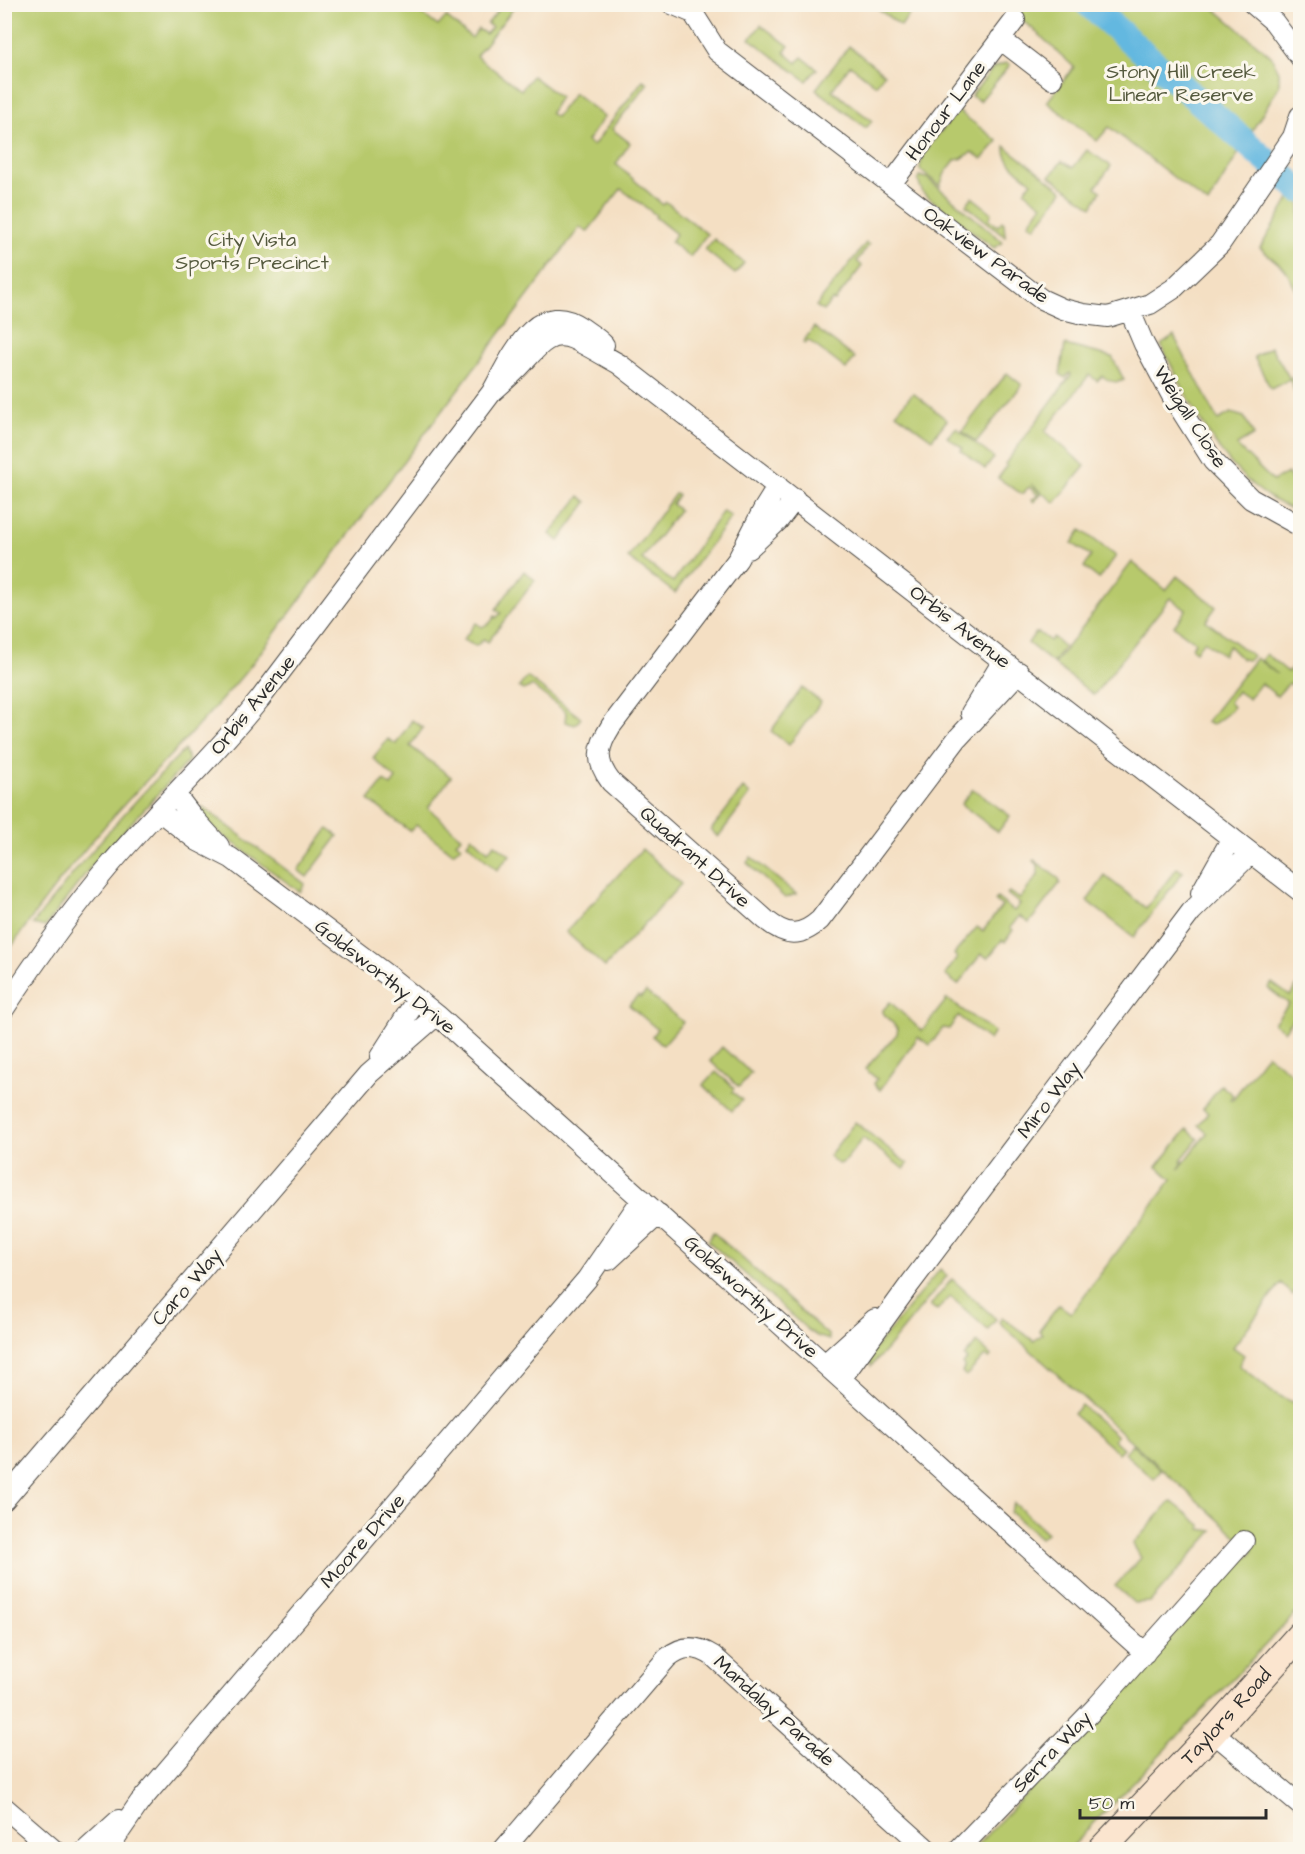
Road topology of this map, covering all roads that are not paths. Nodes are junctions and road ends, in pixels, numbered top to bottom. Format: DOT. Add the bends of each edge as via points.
graph roads {
  1 [pos="672,4"];
  2 [pos="1253,4"];
  3 [pos="696,9"];
  4 [pos="1015,20"];
  5 [pos="1274,22"];
  6 [pos="1300,33"];
  7 [pos="1000,39"];
  8 [pos="1300,57"];
  9 [pos="1052,79"];
  10 [pos="1300,116"];
  11 [pos="1297,135"];
  12 [pos="891,184"];
  13 [pos="1130,311"];
  14 [pos="778,486"];
  15 [pos="795,499"];
  16 [pos="1300,526"];
  17 [pos="738,559"];
  18 [pos="1003,660"];
  19 [pos="1019,672"];
  20 [pos="957,739"];
  21 [pos="175,794"];
  22 [pos="159,811"];
  23 [pos="1232,838"];
  24 [pos="1251,852"];
  25 [pos="231,858"];
  26 [pos="1300,891"];
  27 [pos="1191,912"];
  28 [pos="417,999"];
  29 [pos="4,1009"];
  30 [pos="437,1015"];
  31 [pos="369,1074"];
  32 [pos="642,1199"];
  33 [pos="659,1214"];
  34 [pos="587,1279"];
  35 [pos="907,1288"];
  36 [pos="825,1364"];
  37 [pos="841,1379"];
  38 [pos="4,1500"];
  39 [pos="1244,1541"];
  40 [pos="1300,1635"];
  41 [pos="1145,1653"];
  42 [pos="1213,1732"];
  43 [pos="140,1802"];
  44 [pos="1300,1805"];
  45 [pos="4,1808"];
  46 [pos="54,1850"];
  47 [pos="86,1850"];
  48 [pos="107,1850"];
  49 [pos="503,1850"];
  50 [pos="928,1850"];
  51 [pos="958,1850"];
  52 [pos="1101,1850"];
  1 -- 3 [label="street, Oakview Parade"];
  2 -- 5 [label="street"];
  3 -- 12 [label="street, Oakview Parade" via="717,51"];
  4 -- 7 [label="street, Honour Lane"];
  5 -- 6 [label="street"];
  5 -- 8 [label="street"];
  7 -- 9 [label="street"];
  7 -- 12 [label="street, Honour Lane"];
  10 -- 11 [label="street, Oakview Parade"];
  11 -- 13 [label="street, Oakview Parade" via="1220,244 1173,289"];
  12 -- 13 [label="street, Oakview Parade" via="1041,299 1083,314 1108,316"];
  13 -- 16 [label="street, Weigall Close" via="1172,396 1213,461 1251,499"];
  14 -- 15 [label="street, Orbis Avenue"];
  14 -- 17 [label="street, Quadrant Drive"];
  14 -- 21 [label="street, Orbis Avenue" via="619,364 600,341 566,319 549,319 529,334 513,354 492,393 260,699"];
  15 -- 17 [label="street, Quadrant Drive"];
  15 -- 18 [label="street, Orbis Avenue"];
  17 -- 20 [label="street, Quadrant Drive" via="611,726 602,742 600,758 611,782 766,920 786,932 802,932 813,926"];
  18 -- 19 [label="street, Orbis Avenue"];
  18 -- 20 [label="street, Quadrant Drive"];
  19 -- 20 [label="street, Quadrant Drive"];
  19 -- 23 [label="street, Orbis Avenue"];
  21 -- 22 [label="street, Orbis Avenue"];
  21 -- 25 [label="street, Goldsworthy Drive"];
  22 -- 25 [label="street, Goldsworthy Drive" via="198,841"];
  22 -- 29 [label="street, Orbis Avenue" via="77,906"];
  23 -- 24 [label="street, Orbis Avenue"];
  23 -- 27 [label="street, Miro Way"];
  24 -- 26 [label="street, Orbis Avenue"];
  24 -- 27 [label="street, Miro Way"];
  25 -- 28 [label="street, Goldsworthy Drive"];
  27 -- 35 [label="street, Miro Way"];
  28 -- 30 [label="street, Goldsworthy Drive"];
  28 -- 31 [label="street, Caro Way"];
  30 -- 31 [label="street, Caro Way"];
  30 -- 32 [label="street, Goldsworthy Drive"];
  31 -- 38 [label="street, Caro Way"];
  32 -- 33 [label="street, Goldsworthy Drive"];
  32 -- 34 [label="street, Moore Drive"];
  33 -- 34 [label="street, Moore Drive"];
  33 -- 36 [label="street, Goldsworthy Drive"];
  34 -- 43 [label="street, Moore Drive"];
  35 -- 36 [label="street, Miro Way"];
  35 -- 37 [label="street, Miro Way"];
  36 -- 37 [label="street, Goldsworthy Drive"];
  37 -- 41 [label="street, Goldsworthy Drive"];
  39 -- 41 [label="street"];
  40 -- 42 [label="street, Taylors Road"];
  41 -- 51 [label="street, Serra Way"];
  42 -- 44 [label="street"];
  42 -- 52 [label="street, Taylors Road"];
  43 -- 47 [label="street, Moore Drive"];
  43 -- 48 [label="street, Moore Drive"];
  45 -- 46 [label="street"];
  49 -- 50 [label="street, Mandalay Parade" via="667,1658 676,1650 695,1647 713,1656"];
}
